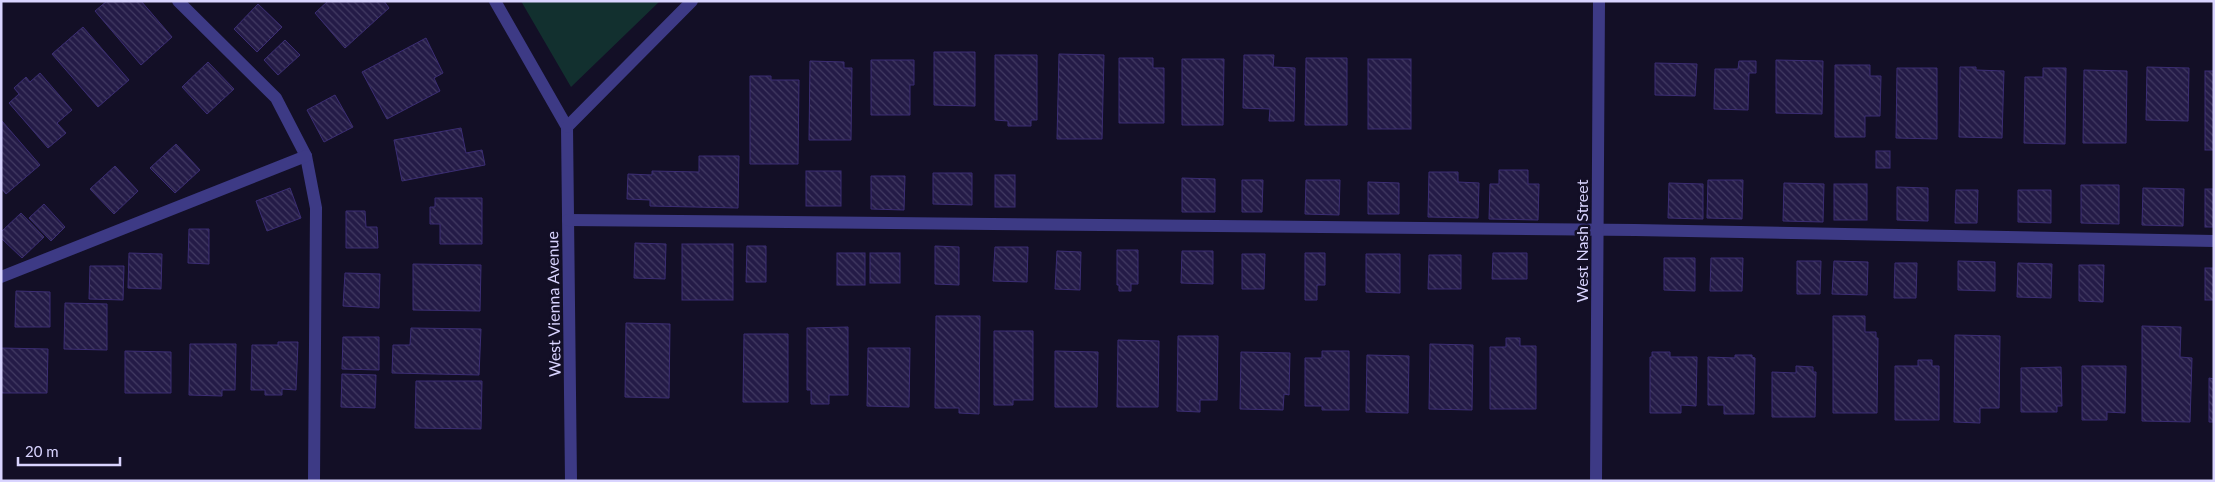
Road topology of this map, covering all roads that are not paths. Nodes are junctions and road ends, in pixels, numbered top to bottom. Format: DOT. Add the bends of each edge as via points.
graph roads {
  1 [pos="178,1"];
  2 [pos="495,1"];
  3 [pos="692,1"];
  4 [pos="1599,1"];
  5 [pos="567,127"];
  6 [pos="306,156"];
  7 [pos="568,220"];
  8 [pos="1598,230"];
  9 [pos="2214,241"];
  10 [pos="1,277"];
  11 [pos="314,481"];
  12 [pos="571,481"];
  13 [pos="1596,481"];
  1 -- 6 [label="street" via="276,98"];
  2 -- 5 [label="street"];
  3 -- 5 [label="street"];
  4 -- 8 [label="street, West Nash Street"];
  5 -- 7 [label="street, West Vienna Avenue"];
  6 -- 10 [label="street"];
  6 -- 11 [label="street" via="316,208"];
  7 -- 8 [label="street"];
  7 -- 12 [label="street, West Vienna Avenue"];
  8 -- 9 [label="street"];
  8 -- 13 [label="street, West Nash Street"];
}
